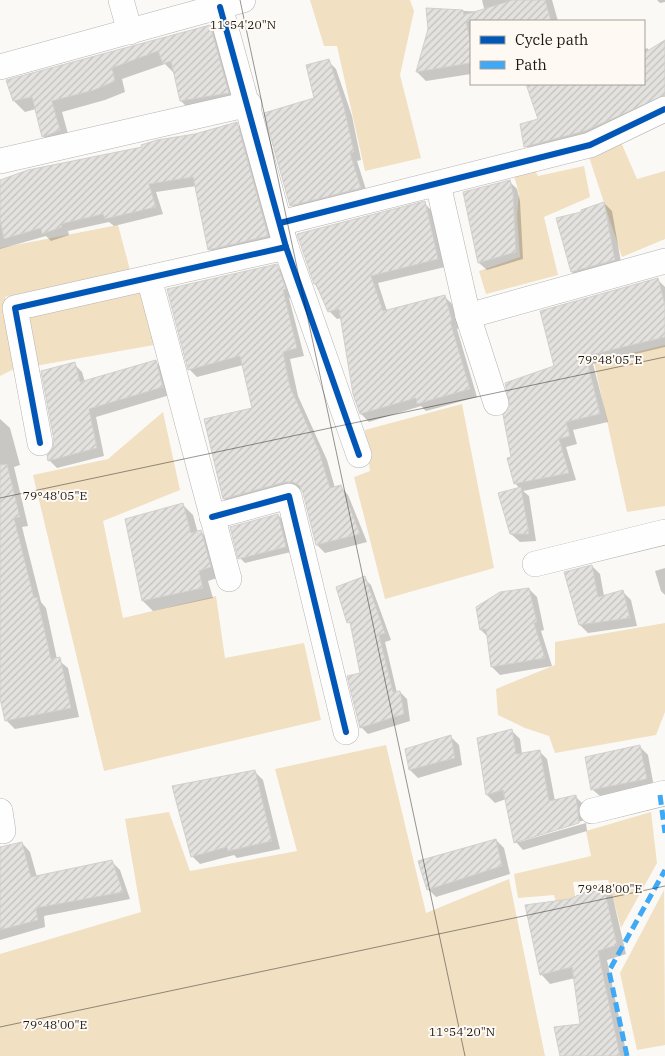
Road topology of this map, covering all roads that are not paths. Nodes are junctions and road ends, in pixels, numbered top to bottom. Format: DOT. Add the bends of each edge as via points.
graph roads {
  1 [pos="121,0"];
  2 [pos="232,4"];
  3 [pos="130,32"];
  4 [pos="0,67"];
  5 [pos="249,104"];
  6 [pos="665,109"];
  7 [pos="0,161"];
  8 [pos="438,184"];
  9 [pos="280,223"];
  10 [pos="286,247"];
  11 [pos="665,261"];
  12 [pos="149,278"];
  13 [pos="468,316"];
  14 [pos="496,403"];
  15 [pos="40,443"];
  16 [pos="359,455"];
  17 [pos="212,516"];
  18 [pos="665,532"];
  19 [pos="535,564"];
  20 [pos="229,579"];
  21 [pos="346,732"];
  22 [pos="665,793"];
  23 [pos="592,811"];
  1 -- 3 [label="street"];
  2 -- 3 [label="street"];
  2 -- 5 [label="street"];
  3 -- 4 [label="street"];
  5 -- 7 [label="street"];
  5 -- 9 [label="street"];
  6 -- 8 [label="street" via="590,145"];
  8 -- 9 [label="street"];
  8 -- 13 [label="street"];
  9 -- 10 [label="street"];
  10 -- 12 [label="street"];
  10 -- 16 [label="street"];
  11 -- 13 [label="street"];
  12 -- 15 [label="street" via="14,308"];
  12 -- 17 [label="street"];
  13 -- 14 [label="street"];
  17 -- 20 [label="street"];
  17 -- 21 [label="street" via="289,496"];
  18 -- 19 [label="street"];
  22 -- 23 [label="street"];
}
